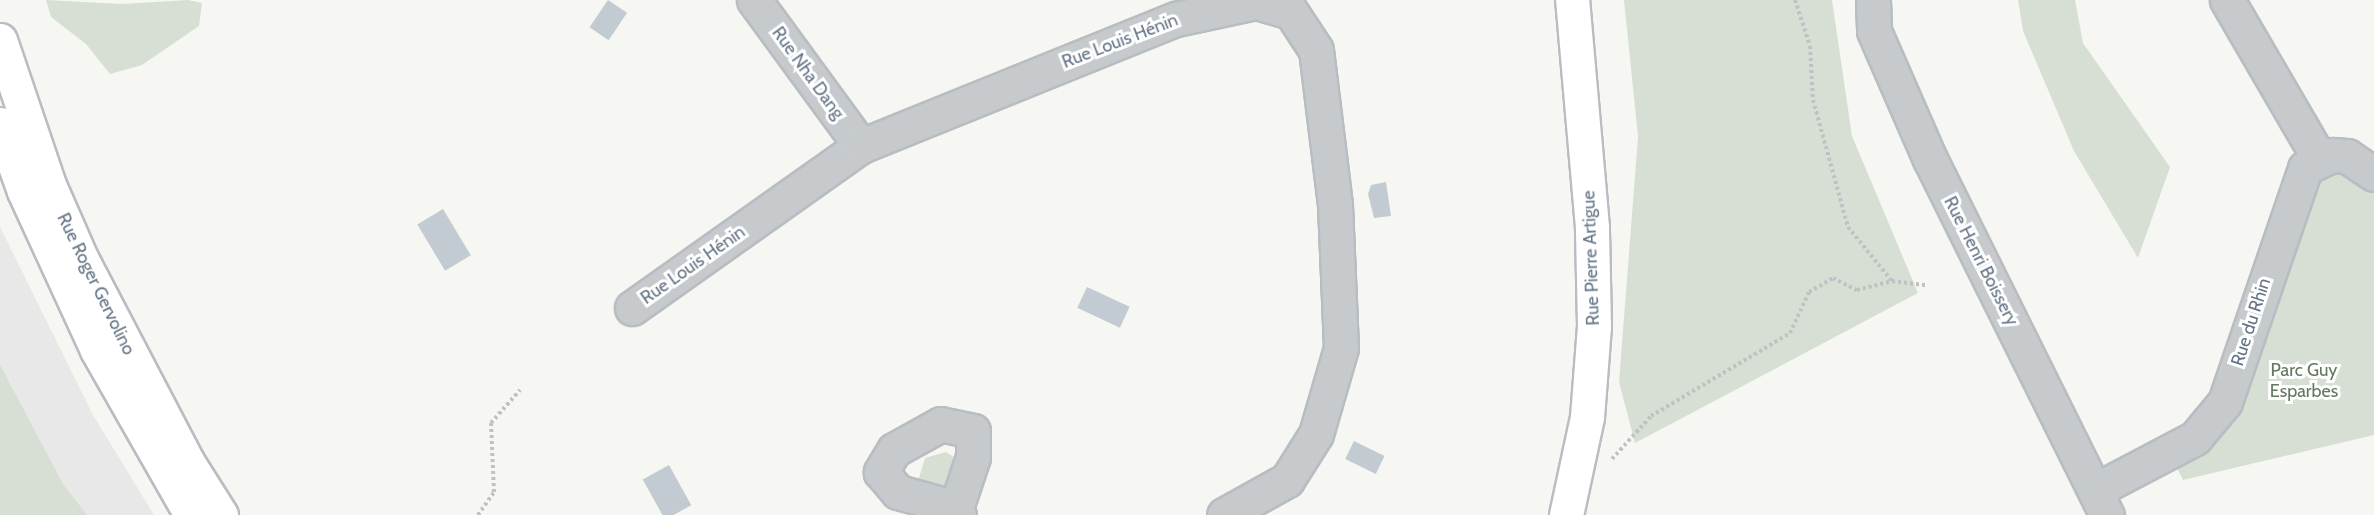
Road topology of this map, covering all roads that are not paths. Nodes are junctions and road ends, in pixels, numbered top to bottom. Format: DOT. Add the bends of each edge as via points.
graph roads {
  1 [pos="754,0"];
  2 [pos="1572,0"];
  3 [pos="1873,0"];
  4 [pos="2227,0"];
  5 [pos="0,40"];
  6 [pos="0,124"];
  7 [pos="861,146"];
  8 [pos="2319,158"];
  9 [pos="2374,174"];
  10 [pos="633,308"];
  11 [pos="2102,503"];
  12 [pos="191,515"];
  13 [pos="221,515"];
  14 [pos="1224,515"];
  15 [pos="1566,515"];
  1 -- 7 [label="street, Rue Nha Dang"];
  2 -- 15 [label="main road, Rue Pierre Artigue" via="1591,216 1594,326 1587,417"];
  3 -- 11 [label="street, Rue Henri Boissery" via="1874,31 1930,159"];
  4 -- 8 [label="street"];
  5 -- 13 [label="main road, Rue Roger Gervolino" via="49,184 82,260 187,461"];
  6 -- 12 [label="main road, Rue Roger Gervolino" via="88,330"];
  7 -- 10 [label="street, Rue Louis Hénin"];
  7 -- 14 [label="street, Rue Louis Hénin" via="1176,19 1256,2 1291,12 1316,50 1335,206 1341,348 1316,434 1287,480"];
  8 -- 9 [label="street" via="2347,156"];
  8 -- 11 [label="street, Rue du Rhin" via="2296,182 2225,402 2195,438"];
}
